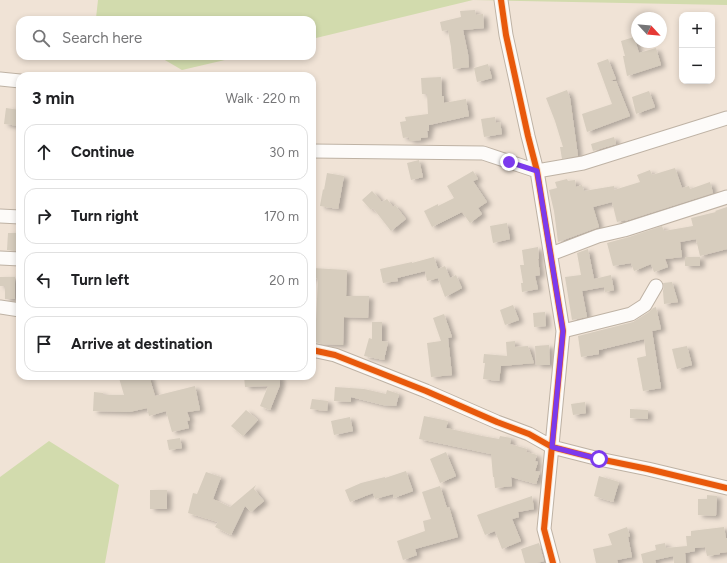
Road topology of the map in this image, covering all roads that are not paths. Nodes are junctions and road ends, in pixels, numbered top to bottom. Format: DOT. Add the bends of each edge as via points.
graph roads {
  1 [pos="501,0"];
  2 [pos="0,79"];
  3 [pos="16,81"];
  4 [pos="727,118"];
  5 [pos="316,151"];
  6 [pos="537,171"];
  7 [pos="727,198"];
  8 [pos="0,216"];
  9 [pos="16,217"];
  10 [pos="551,254"];
  11 [pos="0,258"];
  12 [pos="16,259"];
  13 [pos="656,286"];
  14 [pos="0,307"];
  15 [pos="16,309"];
  16 [pos="563,331"];
  17 [pos="316,351"];
  18 [pos="552,447"];
  19 [pos="727,488"];
  20 [pos="553,563"];
  1 -- 6 [label="street" via="506,35"];
  2 -- 3 [label="street"];
  4 -- 6 [label="street" via="583,163"];
  5 -- 6 [label="street" via="483,153"];
  6 -- 10 [label="street"];
  7 -- 10 [label="street" via="598,236"];
  8 -- 9 [label="street"];
  10 -- 16 [label="street"];
  11 -- 12 [label="street"];
  13 -- 16 [label="street" via="645,305 632,314"];
  14 -- 15 [label="street"];
  16 -- 18 [label="street"];
  17 -- 18 [label="street" via="335,355 426,391 529,434"];
  18 -- 19 [label="street"];
  18 -- 20 [label="street" via="544,529"];
}
